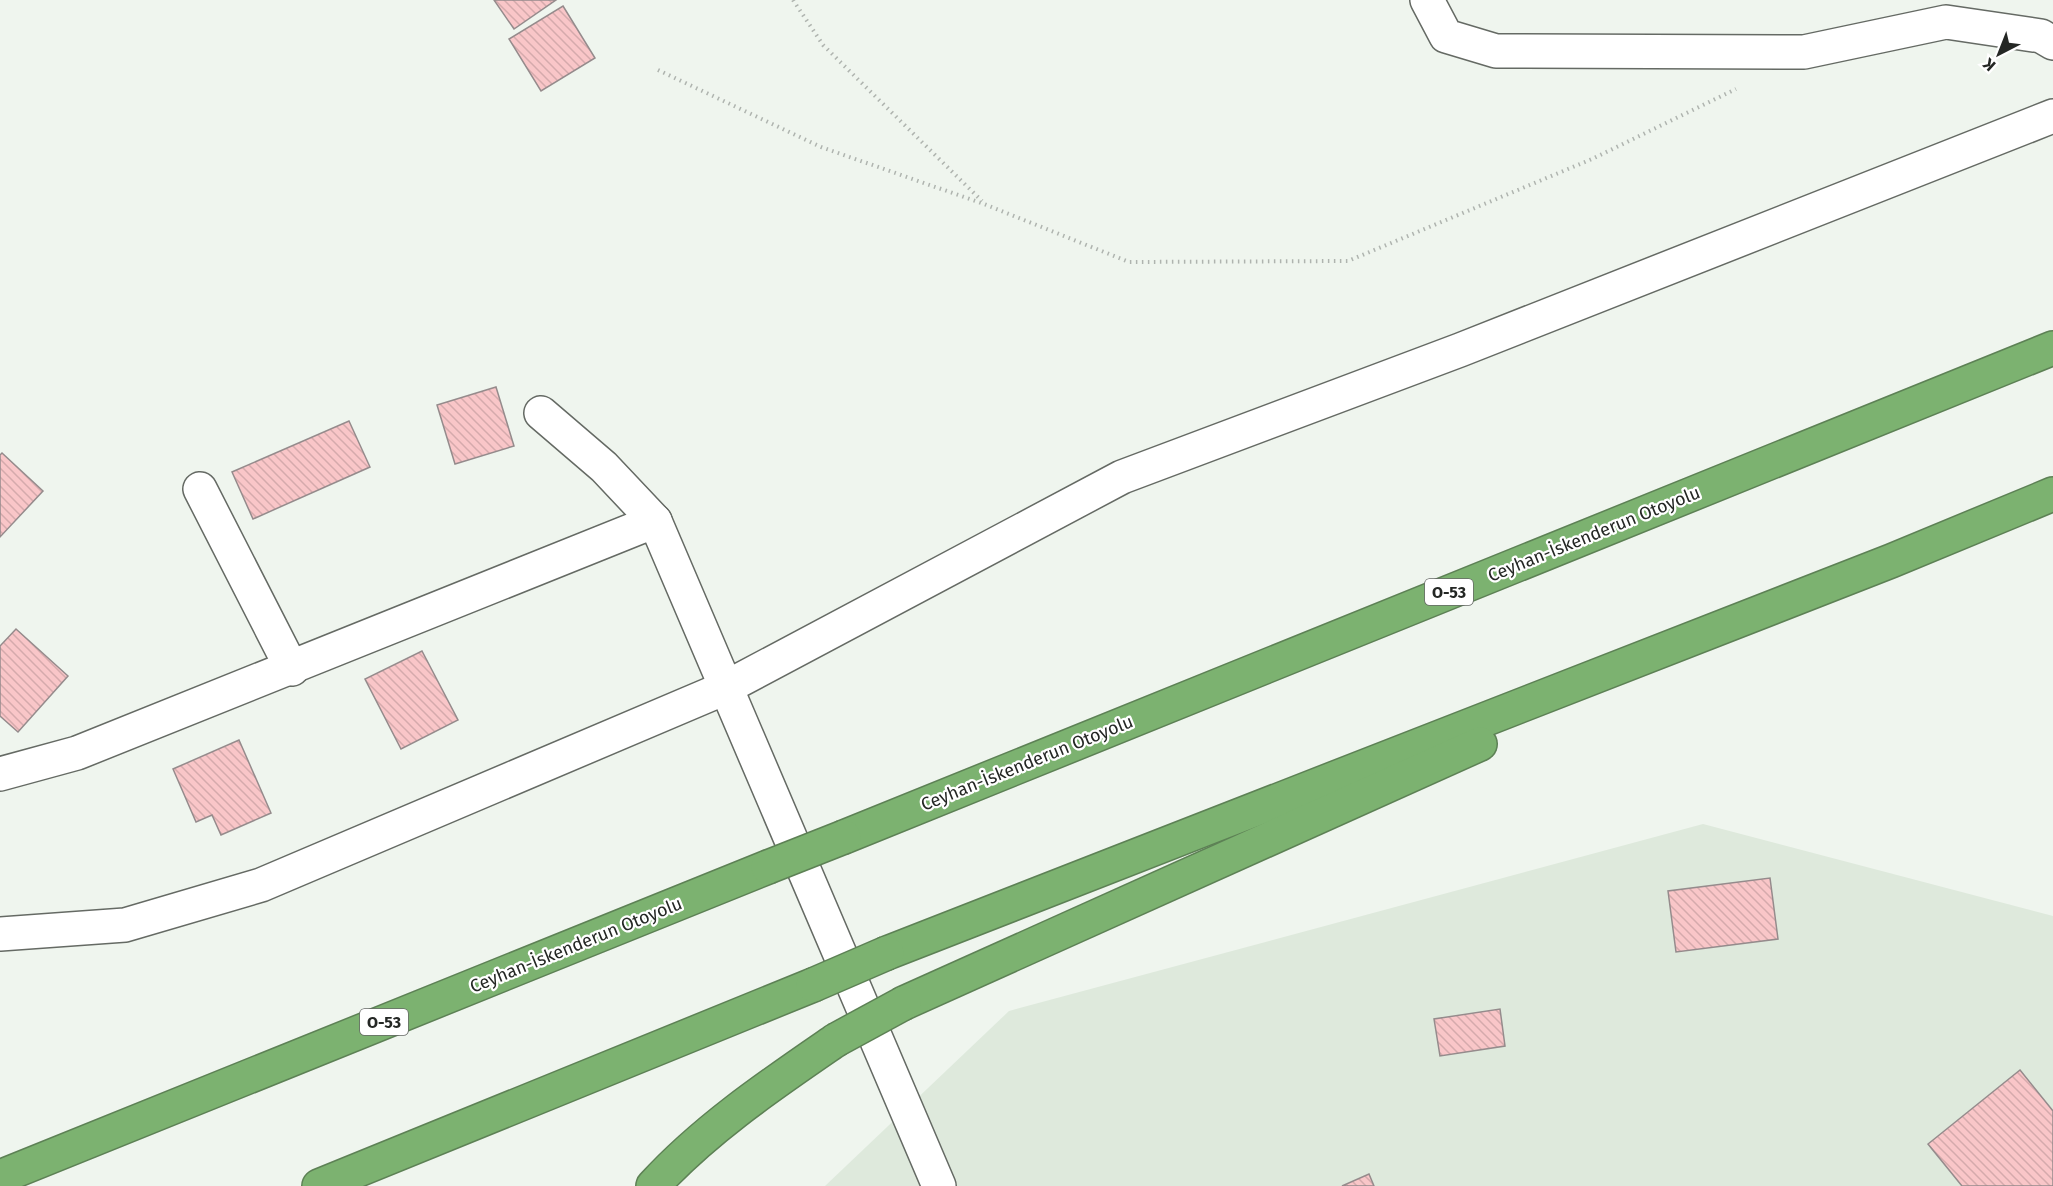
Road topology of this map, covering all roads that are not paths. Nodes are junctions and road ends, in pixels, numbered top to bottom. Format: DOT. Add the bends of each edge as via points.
graph roads {
  1 [pos="1427,0"];
  2 [pos="2053,43"];
  3 [pos="2053,116"];
  4 [pos="2053,348"];
  5 [pos="541,413"];
  6 [pos="200,489"];
  7 [pos="2053,494"];
  8 [pos="655,521"];
  9 [pos="1891,561"];
  10 [pos="291,669"];
  11 [pos="725,688"];
  12 [pos="0,774"];
  13 [pos="0,934"];
  14 [pos="0,1178"];
  15 [pos="319,1186"];
  16 [pos="653,1186"];
  17 [pos="939,1186"];
  1 -- 2 [label="street" via="1446,36 1496,51 1804,51 1947,22 2041,36"];
  3 -- 11 [label="street" via="1460,350 1122,477"];
  4 -- 14 [label="highway, Ceyhan-İskenderun Otoyolu / O-53, bridge"];
  5 -- 8 [label="street" via="604,467"];
  6 -- 10 [label="street"];
  7 -- 9 [label="highway"];
  8 -- 10 [label="street"];
  8 -- 11 [label="street"];
  9 -- 15 [label="highway, bridge" via="886,953"];
  9 -- 16 [label="highway, bridge" via="904,1003 836,1040 782,1078 681,1155"];
  10 -- 12 [label="street" via="77,753"];
  11 -- 13 [label="street" via="261,885 125,925"];
  11 -- 17 [label="street"];
}
